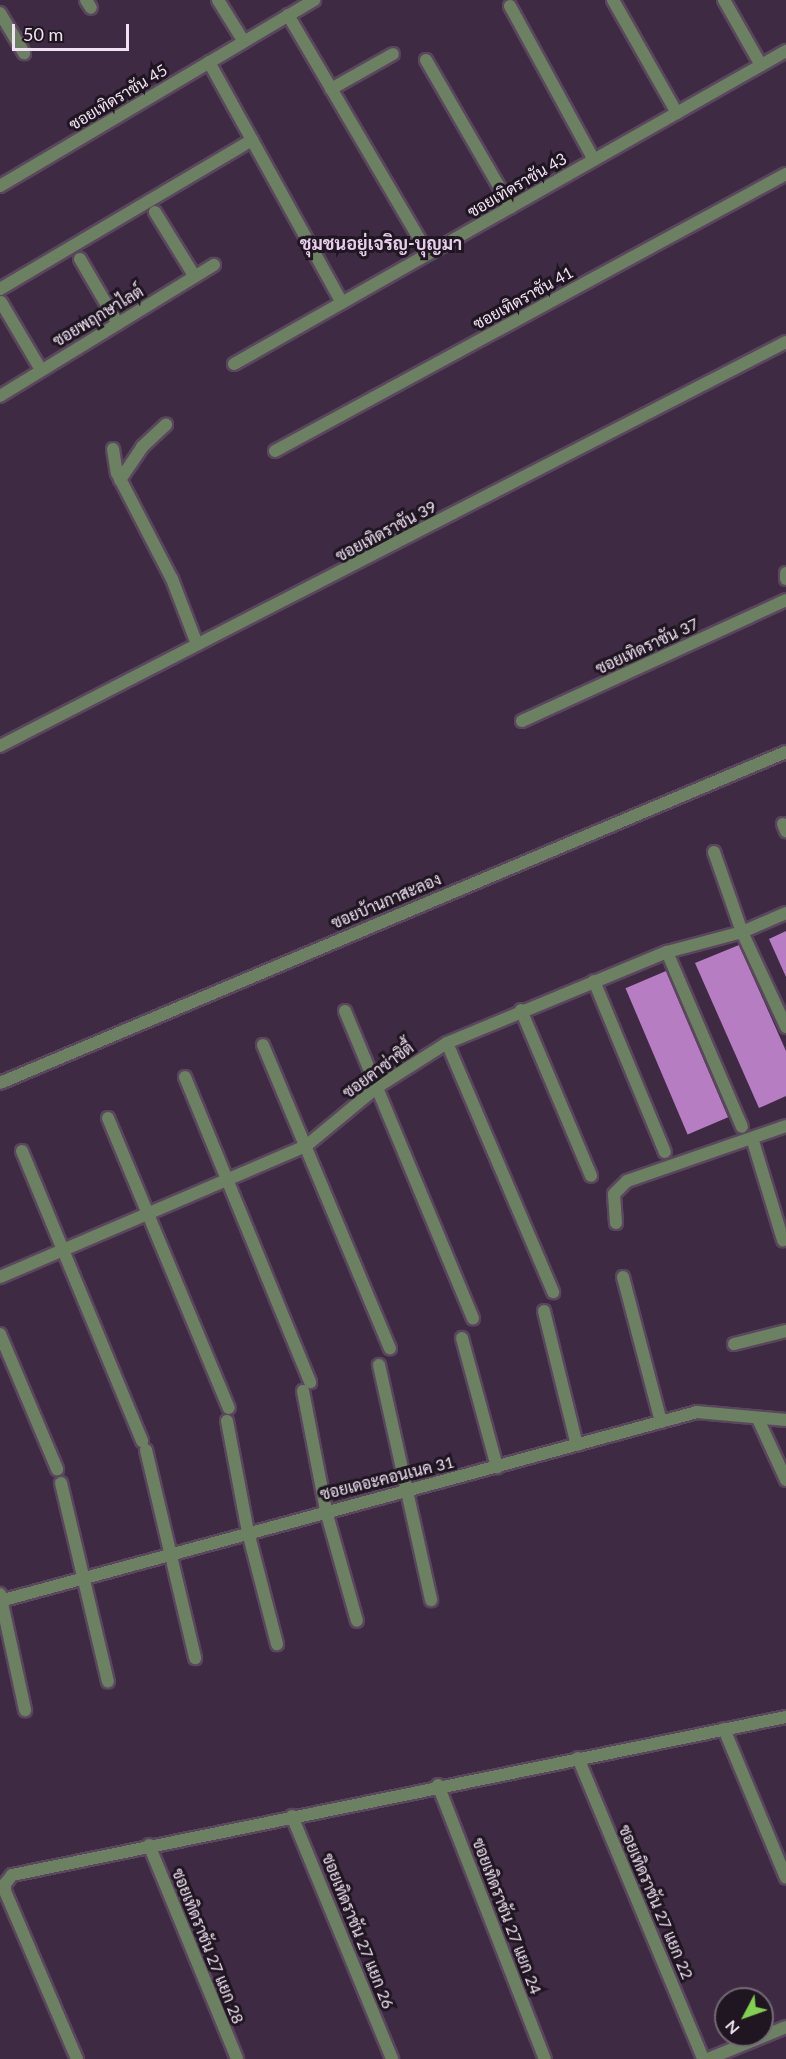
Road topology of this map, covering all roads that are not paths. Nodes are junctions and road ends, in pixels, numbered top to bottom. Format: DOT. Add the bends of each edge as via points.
graph roads {
  1 [pos="218,0"];
  2 [pos="314,0"];
  3 [pos="613,0"];
  4 [pos="724,0"];
  5 [pos="510,6"];
  6 [pos="0,13"];
  7 [pos="288,15"];
  8 [pos="244,42"];
  9 [pos="786,51"];
  10 [pos="24,54"];
  11 [pos="393,54"];
  12 [pos="426,60"];
  13 [pos="209,62"];
  14 [pos="761,66"];
  15 [pos="332,89"];
  16 [pos="677,113"];
  17 [pos="252,141"];
  18 [pos="594,160"];
  19 [pos="786,174"];
  20 [pos="0,186"];
  21 [pos="511,207"];
  22 [pos="155,212"];
  23 [pos="428,254"];
  24 [pos="80,259"];
  25 [pos="214,265"];
  26 [pos="195,277"];
  27 [pos="0,289"];
  28 [pos="1,302"];
  29 [pos="342,303"];
  30 [pos="118,324"];
  31 [pos="786,342"];
  32 [pos="234,364"];
  33 [pos="41,370"];
  34 [pos="0,396"];
  35 [pos="166,425"];
  36 [pos="113,448"];
  37 [pos="275,451"];
  38 [pos="120,480"];
  39 [pos="786,573"];
  40 [pos="786,579"];
  41 [pos="786,600"];
  42 [pos="197,644"];
  43 [pos="522,721"];
  44 [pos="0,747"];
  45 [pos="786,752"];
  46 [pos="714,852"];
  47 [pos="786,913"];
  48 [pos="742,932"];
  49 [pos="667,952"];
  50 [pos="594,981"];
  51 [pos="522,1010"];
  52 [pos="345,1011"];
  53 [pos="786,1027"];
  54 [pos="447,1043"];
  55 [pos="263,1045"];
  56 [pos="185,1077"];
  57 [pos="0,1083"];
  58 [pos="376,1088"];
  59 [pos="108,1118"];
  60 [pos="786,1126"];
  61 [pos="742,1127"];
  62 [pos="752,1138"];
  63 [pos="306,1146"];
  64 [pos="22,1151"];
  65 [pos="665,1152"];
  66 [pos="591,1176"];
  67 [pos="228,1181"];
  68 [pos="146,1215"];
  69 [pos="616,1223"];
  70 [pos="783,1240"];
  71 [pos="62,1250"];
  72 [pos="0,1276"];
  73 [pos="623,1276"];
  74 [pos="553,1292"];
  75 [pos="544,1311"];
  76 [pos="473,1318"];
  77 [pos="786,1331"];
  78 [pos="0,1334"];
  79 [pos="462,1338"];
  80 [pos="734,1344"];
  81 [pos="390,1348"];
  82 [pos="380,1365"];
  83 [pos="229,1408"];
  84 [pos="758,1419"];
  85 [pos="786,1420"];
  86 [pos="227,1421"];
  87 [pos="661,1422"];
  88 [pos="577,1445"];
  89 [pos="497,1467"];
  90 [pos="57,1469"];
  91 [pos="786,1480"];
  92 [pos="61,1483"];
  93 [pos="407,1490"];
  94 [pos="326,1510"];
  95 [pos="248,1532"];
  96 [pos="172,1553"];
  97 [pos="84,1577"];
  98 [pos="1,1598"];
  99 [pos="431,1600"];
  100 [pos="357,1622"];
  101 [pos="277,1644"];
  102 [pos="195,1658"];
  103 [pos="108,1682"];
  104 [pos="25,1710"];
  105 [pos="786,1717"];
  106 [pos="724,1729"];
  107 [pos="578,1758"];
  108 [pos="438,1785"];
  109 [pos="292,1816"];
  110 [pos="149,1845"];
  111 [pos="786,1878"];
  112 [pos="786,2027"];
  113 [pos="77,2059"];
  114 [pos="237,2059"];
  115 [pos="392,2059"];
  116 [pos="545,2059"];
  117 [pos="704,2059"];
  118 [pos="708,2059"];
  1 -- 8 [label="street"];
  2 -- 7 [label="street, ซอยเทิดราชัน 45"];
  3 -- 16 [label="street"];
  4 -- 14 [label="street"];
  5 -- 18 [label="street"];
  6 -- 10 [label="street"];
  7 -- 8 [label="street, ซอยเทิดราชัน 45"];
  7 -- 15 [label="street"];
  8 -- 13 [label="street, ซอยเทิดราชัน 45"];
  9 -- 14 [label="street, ซอยเทิดราชัน 43"];
  11 -- 15 [label="street"];
  12 -- 21 [label="street"];
  13 -- 17 [label="street"];
  13 -- 20 [label="street, ซอยเทิดราชัน 45"];
  14 -- 16 [label="street, ซอยเทิดราชัน 43"];
  15 -- 23 [label="street"];
  16 -- 18 [label="street, ซอยเทิดราชัน 43"];
  17 -- 27 [label="street"];
  17 -- 29 [label="street"];
  18 -- 21 [label="street, ซอยเทิดราชัน 43"];
  19 -- 37 [label="street, ซอยเทิดราชัน 41"];
  21 -- 23 [label="street, ซอยเทิดราชัน 43"];
  22 -- 26 [label="street"];
  23 -- 29 [label="street, ซอยเทิดราชัน 43"];
  24 -- 30 [label="street"];
  25 -- 26 [label="street, ซอยพฤกษาไลต์"];
  26 -- 30 [label="street, ซอยพฤกษาไลต์"];
  28 -- 33 [label="street"];
  29 -- 32 [label="street, ซอยเทิดราชัน 43"];
  30 -- 33 [label="street, ซอยพฤกษาไลต์"];
  31 -- 42 [label="street, ซอยเทิดราชัน 39"];
  33 -- 34 [label="street, ซอยพฤกษาไลต์"];
  35 -- 38 [label="street" via="142,447"];
  36 -- 38 [label="street"];
  38 -- 42 [label="street" via="172,579"];
  39 -- 40 [label="street"];
  41 -- 43 [label="street, ซอยเทิดราชัน 37"];
  42 -- 44 [label="street, ซอยเทิดราชัน 39"];
  45 -- 57 [label="street, ซอยบ้านกาสะลอง"];
  46 -- 48 [label="street"];
  47 -- 48 [label="street, ซอยคาซ่าซิตี้"];
  48 -- 49 [label="street, ซอยคาซ่าซิตี้"];
  48 -- 53 [label="street"];
  49 -- 50 [label="street, ซอยคาซ่าซิตี้"];
  49 -- 61 [label="street"];
  50 -- 51 [label="street, ซอยคาซ่าซิตี้"];
  50 -- 65 [label="street"];
  51 -- 54 [label="street, ซอยคาซ่าซิตี้"];
  51 -- 66 [label="street"];
  52 -- 58 [label="street"];
  54 -- 58 [label="street, ซอยคาซ่าซิตี้"];
  54 -- 74 [label="street"];
  55 -- 63 [label="street"];
  56 -- 67 [label="street"];
  58 -- 63 [label="street, ซอยคาซ่าซิตี้"];
  58 -- 76 [label="street"];
  59 -- 68 [label="street"];
  60 -- 62 [label="street"];
  62 -- 69 [label="street" via="627,1181 614,1194"];
  62 -- 70 [label="street"];
  63 -- 67 [label="street, ซอยคาซ่าซิตี้"];
  63 -- 81 [label="street"];
  64 -- 71 [label="street"];
  67 -- 68 [label="street, ซอยคาซ่าซิตี้"];
  67 -- 94 [label="street" via="307,1387"];
  68 -- 71 [label="street, ซอยคาซ่าซิตี้"];
  68 -- 83 [label="street"];
  71 -- 72 [label="street, ซอยคาซ่าซิตี้"];
  71 -- 96 [label="street" via="144,1446"];
  73 -- 87 [label="street"];
  75 -- 88 [label="street"];
  77 -- 80 [label="street"];
  78 -- 90 [label="street"];
  79 -- 89 [label="street"];
  82 -- 93 [label="street"];
  84 -- 85 [label="street, ซอยเดอะคอนเนค 31"];
  84 -- 87 [label="street, ซอยเดอะคอนเนค 31" via="697,1412"];
  84 -- 91 [label="street"];
  86 -- 95 [label="street"];
  87 -- 88 [label="street, ซอยเดอะคอนเนค 31"];
  88 -- 89 [label="street, ซอยเดอะคอนเนค 31"];
  89 -- 93 [label="street, ซอยเดอะคอนเนค 31"];
  92 -- 97 [label="street"];
  93 -- 94 [label="street, ซอยเดอะคอนเนค 31"];
  93 -- 99 [label="street"];
  94 -- 95 [label="street, ซอยเดอะคอนเนค 31"];
  94 -- 100 [label="street"];
  95 -- 96 [label="street, ซอยเดอะคอนเนค 31"];
  95 -- 101 [label="street"];
  96 -- 97 [label="street, ซอยเดอะคอนเนค 31"];
  96 -- 102 [label="street"];
  97 -- 98 [label="street, ซอยเดอะคอนเนค 31"];
  97 -- 103 [label="street"];
  98 -- 104 [label="street"];
  105 -- 106 [label="street"];
  106 -- 107 [label="street"];
  106 -- 111 [label="street"];
  107 -- 108 [label="street"];
  107 -- 117 [label="street, ซอยเทิดราชัน 27 แยก 22"];
  108 -- 109 [label="street"];
  108 -- 116 [label="street, ซอยเทิดราชัน 27 แยก 24"];
  109 -- 110 [label="street"];
  109 -- 115 [label="street, ซอยเทิดราชัน 27 แยก 26"];
  110 -- 113 [label="street" via="20,1872 7,1879 5,1891"];
  110 -- 114 [label="street, ซอยเทิดราชัน 27 แยก 28"];
  112 -- 118 [label="street"];
}
